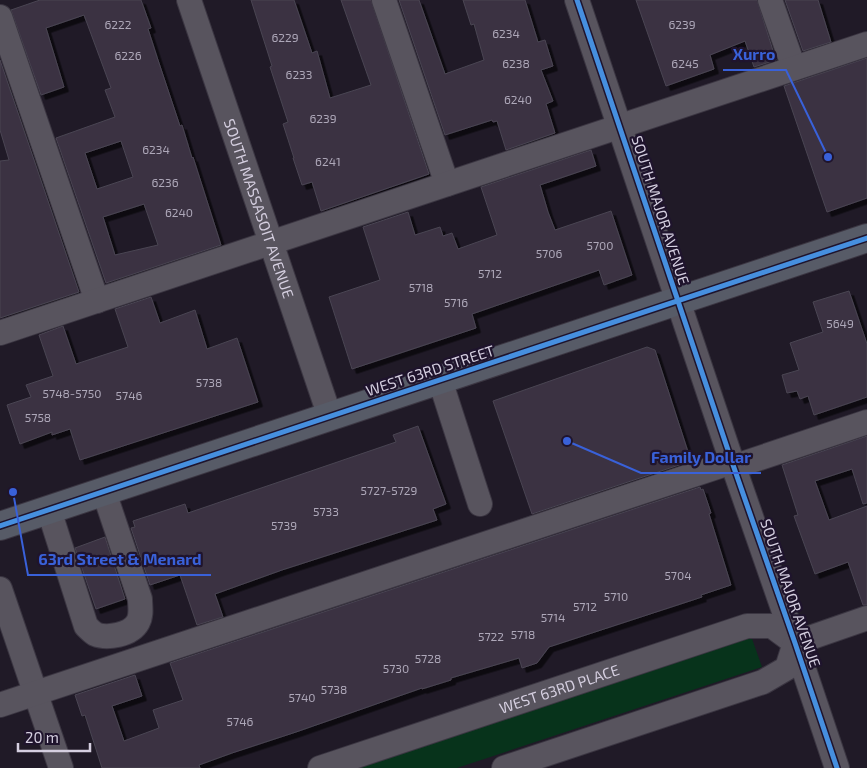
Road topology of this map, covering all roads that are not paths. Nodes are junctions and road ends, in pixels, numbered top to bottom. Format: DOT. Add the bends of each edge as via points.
graph roads {
  1 [pos="189,0"];
  2 [pos="384,0"];
  3 [pos="577,0"];
  4 [pos="770,0"];
  5 [pos="0,16"];
  6 [pos="867,44"];
  7 [pos="794,68"];
  8 [pos="620,126"];
  9 [pos="447,184"];
  10 [pos="867,238"];
  11 [pos="271,242"];
  12 [pos="97,301"];
  13 [pos="677,301"];
  14 [pos="0,333"];
  15 [pos="440,380"];
  16 [pos="330,416"];
  17 [pos="867,422"];
  18 [pos="732,465"];
  19 [pos="104,492"];
  20 [pos="480,504"];
  21 [pos="48,510"];
  22 [pos="0,526"];
  23 [pos="0,590"];
  24 [pos="867,618"];
  25 [pos="795,642"];
  26 [pos="35,694"];
  27 [pos="0,705"];
  28 [pos="61,768"];
  29 [pos="320,768"];
  30 [pos="504,768"];
  31 [pos="837,768"];
  1 -- 11 [label="street, SOUTH MASSASOIT AVENUE"];
  2 -- 9 [label="street"];
  3 -- 8 [label="street, SOUTH MAJOR AVENUE"];
  4 -- 7 [label="street"];
  5 -- 12 [label="street"];
  6 -- 7 [label="street"];
  7 -- 8 [label="street"];
  8 -- 9 [label="street"];
  8 -- 13 [label="street, SOUTH MAJOR AVENUE"];
  9 -- 11 [label="street"];
  10 -- 13 [label="main road, WEST 63RD STREET"];
  11 -- 12 [label="street"];
  11 -- 16 [label="street, SOUTH MASSASOIT AVENUE"];
  12 -- 14 [label="street"];
  13 -- 15 [label="main road, WEST 63RD STREET"];
  13 -- 18 [label="street, SOUTH MAJOR AVENUE"];
  15 -- 16 [label="main road, WEST 63RD STREET"];
  15 -- 20 [label="street"];
  16 -- 19 [label="main road, WEST 63RD STREET"];
  17 -- 18 [label="street"];
  18 -- 25 [label="street, SOUTH MAJOR AVENUE"];
  18 -- 26 [label="street"];
  19 -- 21 [label="main road, WEST 63RD STREET"];
  19 -- 21 [label="street" via="140,599 138,622 129,631 104,636 93,633 86,626"];
  21 -- 22 [label="main road, WEST 63RD STREET"];
  23 -- 26 [label="street"];
  24 -- 25 [label="street"];
  25 -- 29 [label="street, WEST 63RD PLACE" via="772,626 747,626"];
  25 -- 30 [label="street" via="787,668 763,682"];
  25 -- 31 [label="street, SOUTH MAJOR AVENUE"];
  26 -- 27 [label="street"];
  26 -- 28 [label="street"];
}
